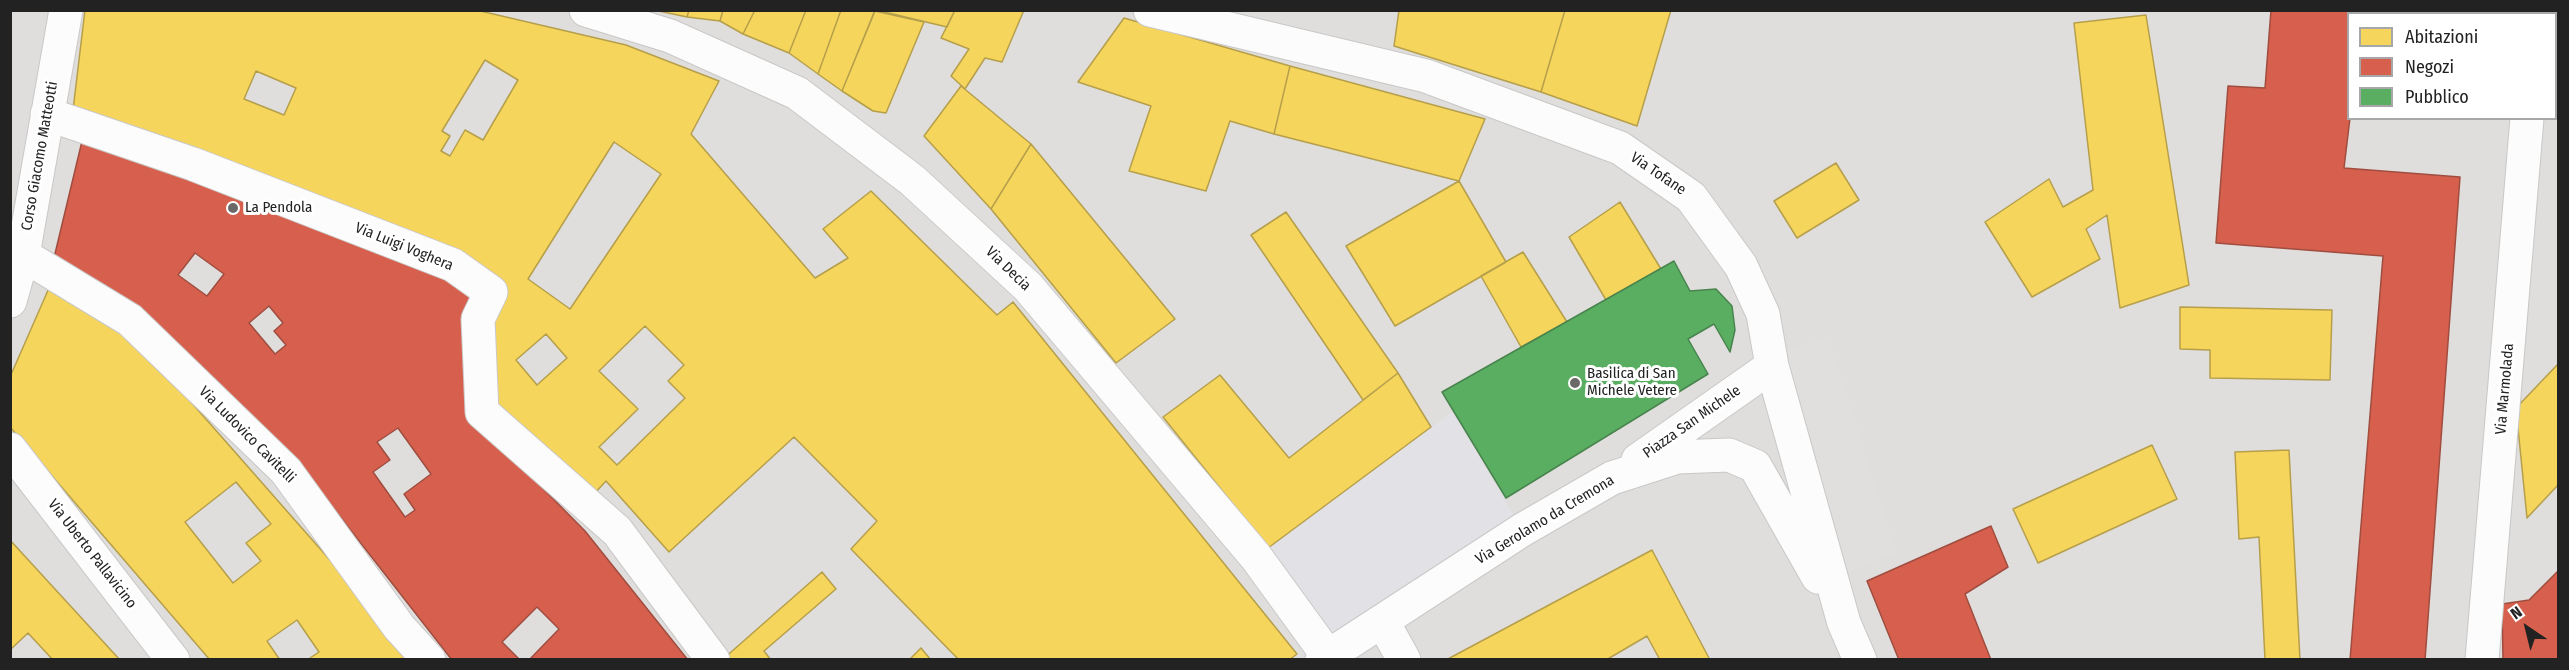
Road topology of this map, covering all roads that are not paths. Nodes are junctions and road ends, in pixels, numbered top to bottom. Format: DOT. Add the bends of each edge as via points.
graph roads {
  1 [pos="66,10"];
  2 [pos="586,10"];
  3 [pos="1150,10"];
  4 [pos="47,114"];
  5 [pos="2527,120"];
  6 [pos="23,255"];
  7 [pos="10,301"];
  8 [pos="1772,366"];
  9 [pos="10,448"];
  10 [pos="1612,478"];
  11 [pos="1383,622"];
  12 [pos="1844,623"];
  13 [pos="1325,658"];
  14 [pos="173,660"];
  15 [pos="429,660"];
  16 [pos="712,660"];
  17 [pos="1404,660"];
  18 [pos="1860,660"];
  19 [pos="2482,660"];
  1 -- 4 [label="street, Corso Giacomo Matteotti"];
  2 -- 13 [label="street, Via Decia" via="670,36 797,93 912,180 1028,287 1256,557"];
  3 -- 8 [label="street, Via Tofane" via="1426,76 1620,148 1691,197 1714,225 1741,266 1763,314"];
  4 -- 6 [label="street, Corso Giacomo Matteotti"];
  4 -- 16 [label="street, Via Luigi Voghera" via="193,164 453,265 490,292 478,319 482,412 617,531"];
  5 -- 19 [label="street, Via Marmolada"];
  6 -- 7 [label="street, Corso Giacomo Matteotti"];
  6 -- 15 [label="street, Via Ludovico Cavitelli" via="130,320 278,463 399,627"];
  8 -- 10 [label="street, Piazza San Michele"];
  8 -- 12 [label="street, Via Tofane"];
  9 -- 14 [label="street, Via Uberto Pallavicino"];
  10 -- 11 [label="street, Via Gerolamo da Cremona" via="1522,530"];
  10 -- 12 [label="street, Via Gerolamo da Cremona" via="1677,457 1730,455 1755,466"];
  11 -- 13 [label="street, Via Gerolamo da Cremona"];
  11 -- 17 [label="street"];
  12 -- 18 [label="street, Via Tofane"];
}
